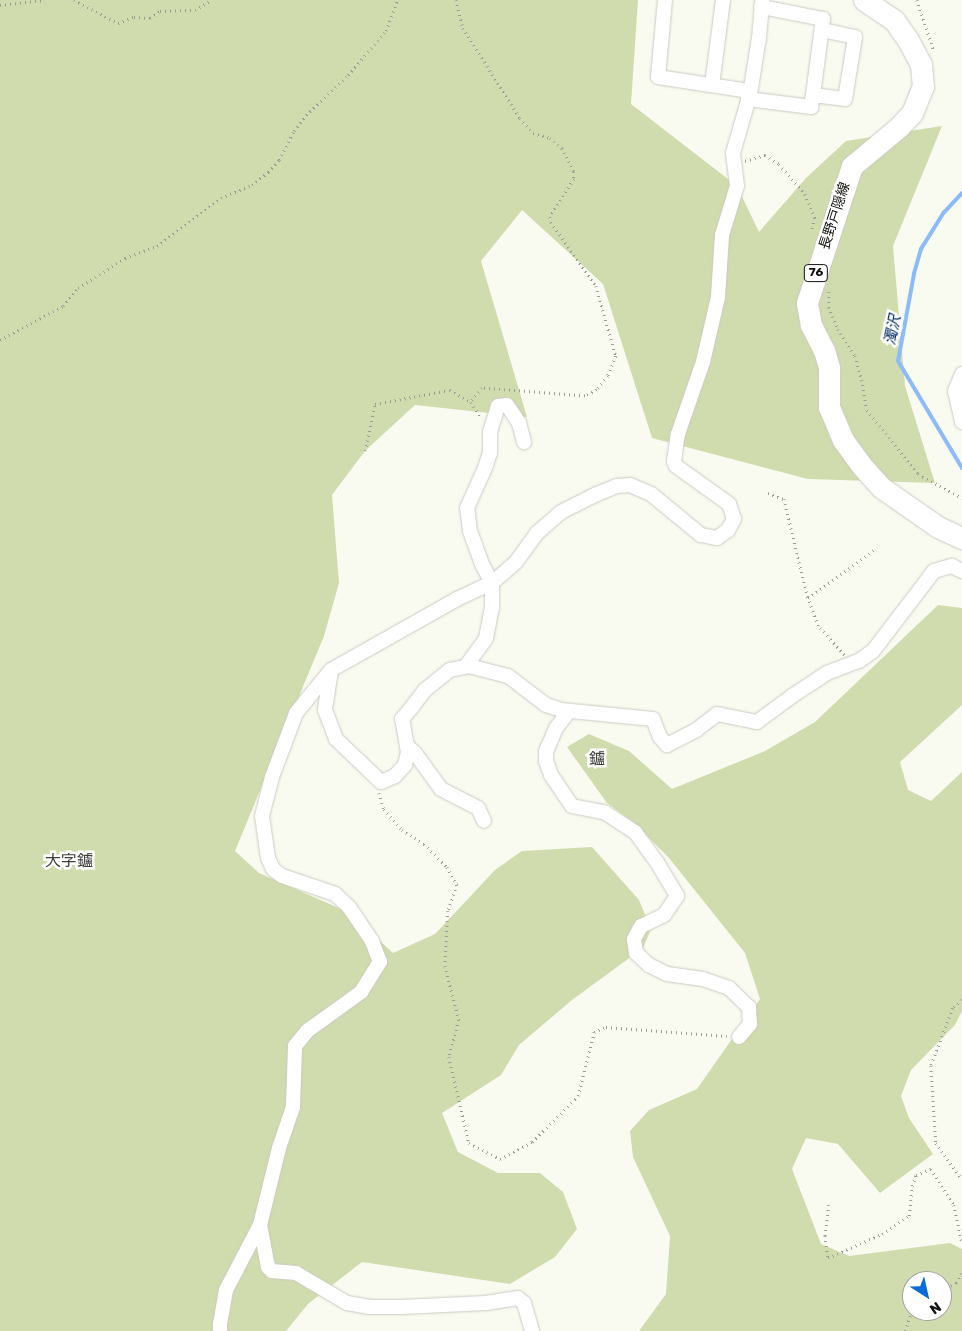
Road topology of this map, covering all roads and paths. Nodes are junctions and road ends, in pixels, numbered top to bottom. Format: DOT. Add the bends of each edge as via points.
graph roads {
  1 [pos="44,0"];
  2 [pos="74,0"];
  3 [pos="211,0"];
  4 [pos="397,0"];
  5 [pos="456,0"];
  6 [pos="665,0"];
  7 [pos="723,0"];
  8 [pos="864,0"];
  9 [pos="761,4"];
  10 [pos="0,5"];
  11 [pos="822,30"];
  12 [pos="712,85"];
  13 [pos="749,95"];
  14 [pos="813,95"];
  15 [pos="734,166"];
  16 [pos="810,237"];
  17 [pos="814,279"];
  18 [pos="0,340"];
  19 [pos="962,374"];
  20 [pos="471,402"];
  21 [pos="962,422"];
  22 [pos="490,432"];
  23 [pos="524,442"];
  24 [pos="365,451"];
  25 [pos="768,493"];
  26 [pos="962,498"];
  27 [pos="962,538"];
  28 [pos="877,548"];
  29 [pos="962,571"];
  30 [pos="492,583"];
  31 [pos="808,598"];
  32 [pos="851,663"];
  33 [pos="466,666"];
  34 [pos="331,670"];
  35 [pos="569,711"];
  36 [pos="407,746"];
  37 [pos="373,775"];
  38 [pos="484,821"];
  39 [pos="962,1000"];
  40 [pos="739,1037"];
  41 [pos="962,1179"];
  42 [pos="829,1205"];
  43 [pos="260,1225"];
  44 [pos="962,1242"];
  45 [pos="962,1272"];
  46 [pos="952,1285"];
  47 [pos="220,1331"];
  48 [pos="532,1331"];
  1 -- 10 [label="path"];
  2 -- 3 [label="path" via="118,23 134,17 150,18 160,11 195,10"];
  4 -- 18 [label="path" via="386,31 306,116 268,172 252,185 221,198 157,246 125,258 78,288 63,306"];
  5 -- 20 [label="path" via="463,28 520,118 533,133 550,138 562,148 574,172 574,179 550,218 596,286 616,356 608,376 597,390 585,396 482,388"];
  6 -- 12 [label="street" via="658,77"];
  7 -- 12 [label="street"];
  8 -- 17 [label="main road, 長野戸隠線 / 76" via="894,20 908,40 921,64 923,86 912,113 852,166"];
  9 -- 11 [label="street" via="823,19"];
  9 -- 13 [label="street"];
  11 -- 14 [label="street"];
  11 -- 14 [label="street" via="855,37 845,99"];
  12 -- 13 [label="street"];
  13 -- 14 [label="street" via="811,107"];
  13 -- 15 [label="street" via="733,153"];
  15 -- 16 [label="path" via="765,155 779,164 805,194 815,218"];
  15 -- 30 [label="street" via="737,186 722,236 718,297 703,362 678,434 674,461 676,466 729,504 734,519 728,530 717,538 701,535 651,494 630,486 617,486 561,512 538,533 516,562"];
  17 -- 26 [label="path" via="830,285 829,308 855,356 867,410 918,474"];
  17 -- 27 [label="main road, 長野戸隠線 / 76" via="807,303 811,325 824,350 829,368 829,407 844,440 882,488 938,527"];
  19 -- 21 [label="street" via="955,391"];
  20 -- 22 [label="path"];
  20 -- 24 [label="path" via="450,390 375,404"];
  22 -- 23 [label="street" via="498,406 507,405 519,423"];
  22 -- 30 [label="street" via="486,468 467,508 470,531"];
  25 -- 31 [label="path" via="784,499"];
  28 -- 31 [label="path"];
  29 -- 32 [label="street" via="952,566 934,571 873,650"];
  30 -- 33 [label="street" via="492,607 486,638"];
  30 -- 34 [label="street" via="457,599"];
  31 -- 32 [label="path" via="818,626"];
  32 -- 35 [label="street" via="827,673 757,722 717,714 696,730 667,745 653,719"];
  33 -- 35 [label="street" via="508,676 546,705"];
  33 -- 36 [label="street" via="450,670 425,690 402,719"];
  34 -- 37 [label="street" via="325,710 336,739"];
  34 -- 43 [label="street" via="296,714 272,777 262,816 263,834 274,869 282,876 336,894 372,941 380,962 361,992 307,1031 295,1046 293,1108 279,1148"];
  35 -- 40 [label="street" via="556,728 546,751 551,775 572,806 604,812 635,832 677,896 664,915 641,926 634,939 636,953 649,965 667,974 729,988 749,1007 750,1024"];
  36 -- 37 [label="street" via="405,765 395,776 381,782"];
  36 -- 38 [label="street" via="441,789 478,808"];
  37 -- 40 [label="path" via="384,809 402,830 424,844 447,867 457,885 448,911 445,966 459,1020 449,1057 469,1143 500,1159 532,1142 578,1096 594,1032 606,1027"];
  39 -- 41 [label="path" via="953,1008 931,1066 936,1143"];
  42 -- 44 [label="path" via="825,1236 828,1258 882,1234 909,1216 916,1175 931,1169 954,1205"];
  43 -- 47 [label="street" via="226,1290"];
  43 -- 48 [label="street" via="268,1267 272,1271 296,1273 347,1303 402,1307 486,1303 518,1298 524,1303"];
  45 -- 46 [label="path"];
}
